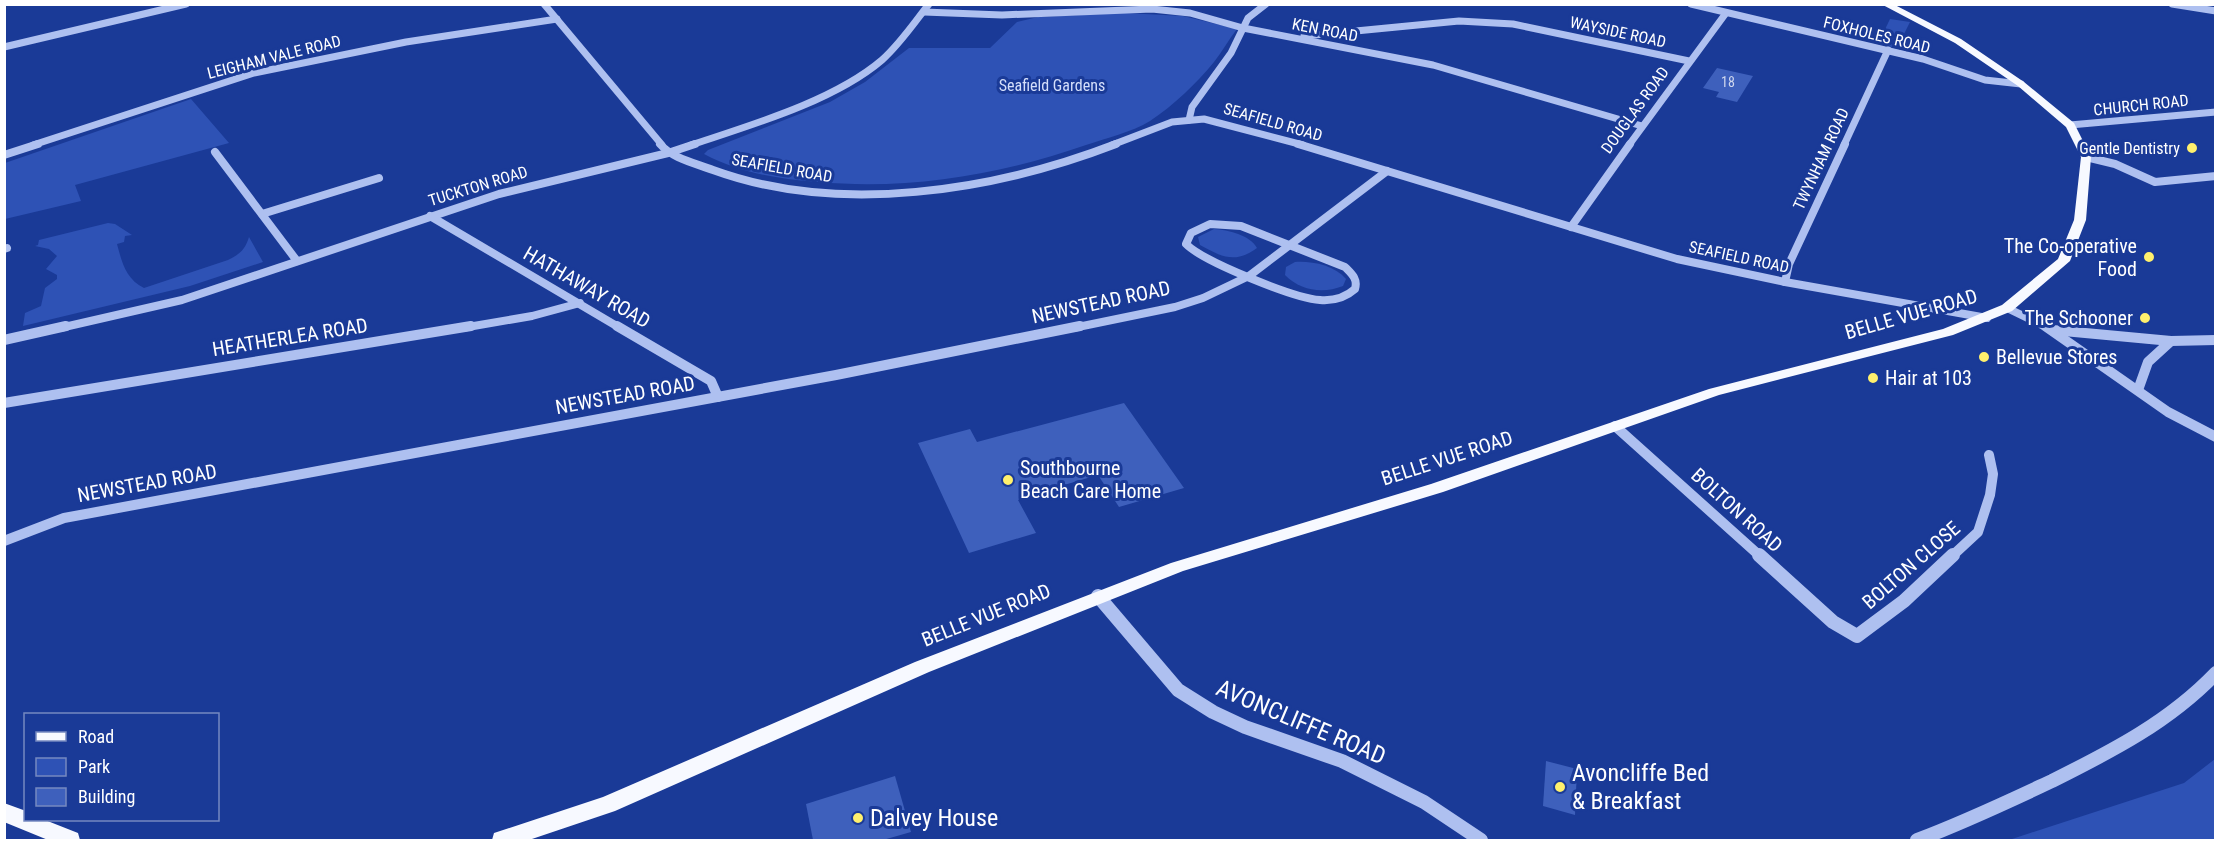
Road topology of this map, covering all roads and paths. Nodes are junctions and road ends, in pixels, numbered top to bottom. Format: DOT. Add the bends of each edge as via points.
graph roads {
  1 [pos="186,4"];
  2 [pos="544,4"];
  3 [pos="929,4"];
  4 [pos="1083,4"];
  5 [pos="1266,4"];
  6 [pos="1690,4"];
  7 [pos="1885,4"];
  8 [pos="2172,4"];
  9 [pos="1076,11"];
  10 [pos="2216,11"];
  11 [pos="924,12"];
  12 [pos="1726,13"];
  13 [pos="557,20"];
  14 [pos="1243,28"];
  15 [pos="1291,37"];
  16 [pos="4,47"];
  17 [pos="1888,51"];
  18 [pos="1689,61"];
  19 [pos="2021,84"];
  20 [pos="2216,112"];
  21 [pos="1189,120"];
  22 [pos="2070,125"];
  23 [pos="1642,126"];
  24 [pos="215,152"];
  25 [pos="668,153"];
  26 [pos="4,155"];
  27 [pos="2086,157"];
  28 [pos="1387,171"];
  29 [pos="2216,176"];
  30 [pos="379,178"];
  31 [pos="262,214"];
  32 [pos="430,216"];
  33 [pos="1571,227"];
  34 [pos="1289,245"];
  35 [pos="297,261"];
  36 [pos="1249,276"];
  37 [pos="1785,282"];
  38 [pos="580,303"];
  39 [pos="2007,308"];
  40 [pos="1987,318"];
  41 [pos="2053,330"];
  42 [pos="4,340"];
  43 [pos="2216,340"];
  44 [pos="2171,341"];
  45 [pos="2138,390"];
  46 [pos="718,397"];
  47 [pos="4,403"];
  48 [pos="1615,426"];
  49 [pos="2216,436"];
  50 [pos="1989,454"];
  51 [pos="4,541"];
  52 [pos="1098,596"];
  53 [pos="1833,622"];
  54 [pos="2216,673"];
  55 [pos="4,812"];
  56 [pos="24,820"];
  57 [pos="25,821"];
  58 [pos="70,840"];
  59 [pos="502,840"];
  60 [pos="1481,840"];
  61 [pos="1917,840"];
  1 -- 16 [label="street"];
  2 -- 13 [label="street, SEAFIELD ROAD"];
  3 -- 11 [label="street, TUCKTON ROAD"];
  4 -- 9 [label="street"];
  5 -- 14 [label="street" via="1248,18"];
  6 -- 12 [label="street, FOXHOLES ROAD"];
  7 -- 19 [label="main road" via="1958,41"];
  8 -- 10 [label="street"];
  9 -- 11 [label="street, KEN ROAD" via="1002,15"];
  9 -- 14 [label="street, KEN ROAD" via="1152,9 1190,13"];
  11 -- 25 [label="street, TUCKTON ROAD" via="882,60 828,93 755,124"];
  12 -- 17 [label="street, FOXHOLES ROAD"];
  12 -- 18 [label="street, DOUGLAS ROAD"];
  13 -- 25 [label="street, SEAFIELD ROAD"];
  13 -- 26 [label="street, LEIGHAM VALE ROAD" via="406,42 254,73"];
  14 -- 15 [label="street, KEN ROAD"];
  14 -- 21 [label="street" via="1231,53 1192,107"];
  15 -- 18 [label="street, WAYSIDE ROAD" via="1483,21"];
  15 -- 23 [label="street, KEN ROAD" via="1433,65"];
  17 -- 19 [label="street, FOXHOLES ROAD" via="1985,80"];
  17 -- 37 [label="street, TWYNHAM ROAD" via="1789,264"];
  18 -- 23 [label="street, DOUGLAS ROAD"];
  19 -- 22 [label="main road"];
  20 -- 22 [label="street, CHURCH ROAD"];
  21 -- 25 [label="street, SEAFIELD ROAD" via="1172,122 1087,155 988,182 865,195 796,189 733,177"];
  21 -- 28 [label="street, SEAFIELD ROAD" via="1220,122"];
  22 -- 27 [label="main road"];
  23 -- 33 [label="street, DOUGLAS ROAD"];
  24 -- 31 [label="street"];
  25 -- 32 [label="street, TUCKTON ROAD" via="499,194"];
  27 -- 29 [label="street" via="2115,164 2156,182"];
  27 -- 39 [label="main road, BELLE VUE ROAD" via="2080,219 2064,261"];
  28 -- 33 [label="street, SEAFIELD ROAD"];
  28 -- 34 [label="street, NEWSTEAD ROAD"];
  30 -- 31 [label="street"];
  31 -- 35 [label="street"];
  32 -- 35 [label="street, TUCKTON ROAD"];
  32 -- 38 [label="street, HATHAWAY ROAD"];
  33 -- 37 [label="street, SEAFIELD ROAD" via="1677,259"];
  34 -- 36 [label="street, NEWSTEAD ROAD"];
  34 -- 36 [label="street" via="1227,224 1210,224 1187,236 1186,244 1192,250"];
  34 -- 36 [label="street" via="1345,267 1358,280 1357,287 1340,298 1314,299"];
  35 -- 42 [label="street, TUCKTON ROAD" via="182,300"];
  36 -- 46 [label="street, NEWSTEAD ROAD" via="1175,307"];
  37 -- 40 [label="street, SEAFIELD ROAD"];
  38 -- 46 [label="street, HATHAWAY ROAD" via="711,381"];
  38 -- 47 [label="street, HEATHERLEA ROAD" via="520,318"];
  39 -- 40 [label="main road, BELLE VUE ROAD"];
  39 -- 41 [label="street"];
  40 -- 48 [label="main road, BELLE VUE ROAD" via="1948,332 1714,392"];
  41 -- 44 [label="street"];
  41 -- 45 [label="street"];
  43 -- 44 [label="street"];
  44 -- 45 [label="street" via="2142,369"];
  45 -- 49 [label="street" via="2169,412"];
  46 -- 51 [label="street, NEWSTEAD ROAD" via="64,518"];
  48 -- 52 [label="main road, BELLE VUE ROAD" via="1437,488 1222,552"];
  48 -- 53 [label="street, BOLTON ROAD"];
  50 -- 53 [label="street, BOLTON CLOSE" via="1993,474 1978,532 1904,601 1857,636"];
  52 -- 59 [label="main road, BELLE VUE ROAD" via="922,667 608,805"];
  52 -- 60 [label="street, AVONCLIFFE ROAD" via="1178,690 1245,727 1342,761 1424,802"];
  54 -- 61 [label="street" via="2177,709 2107,754"];
  55 -- 56 [label="main road"];
  57 -- 58 [label="main road"];
}
